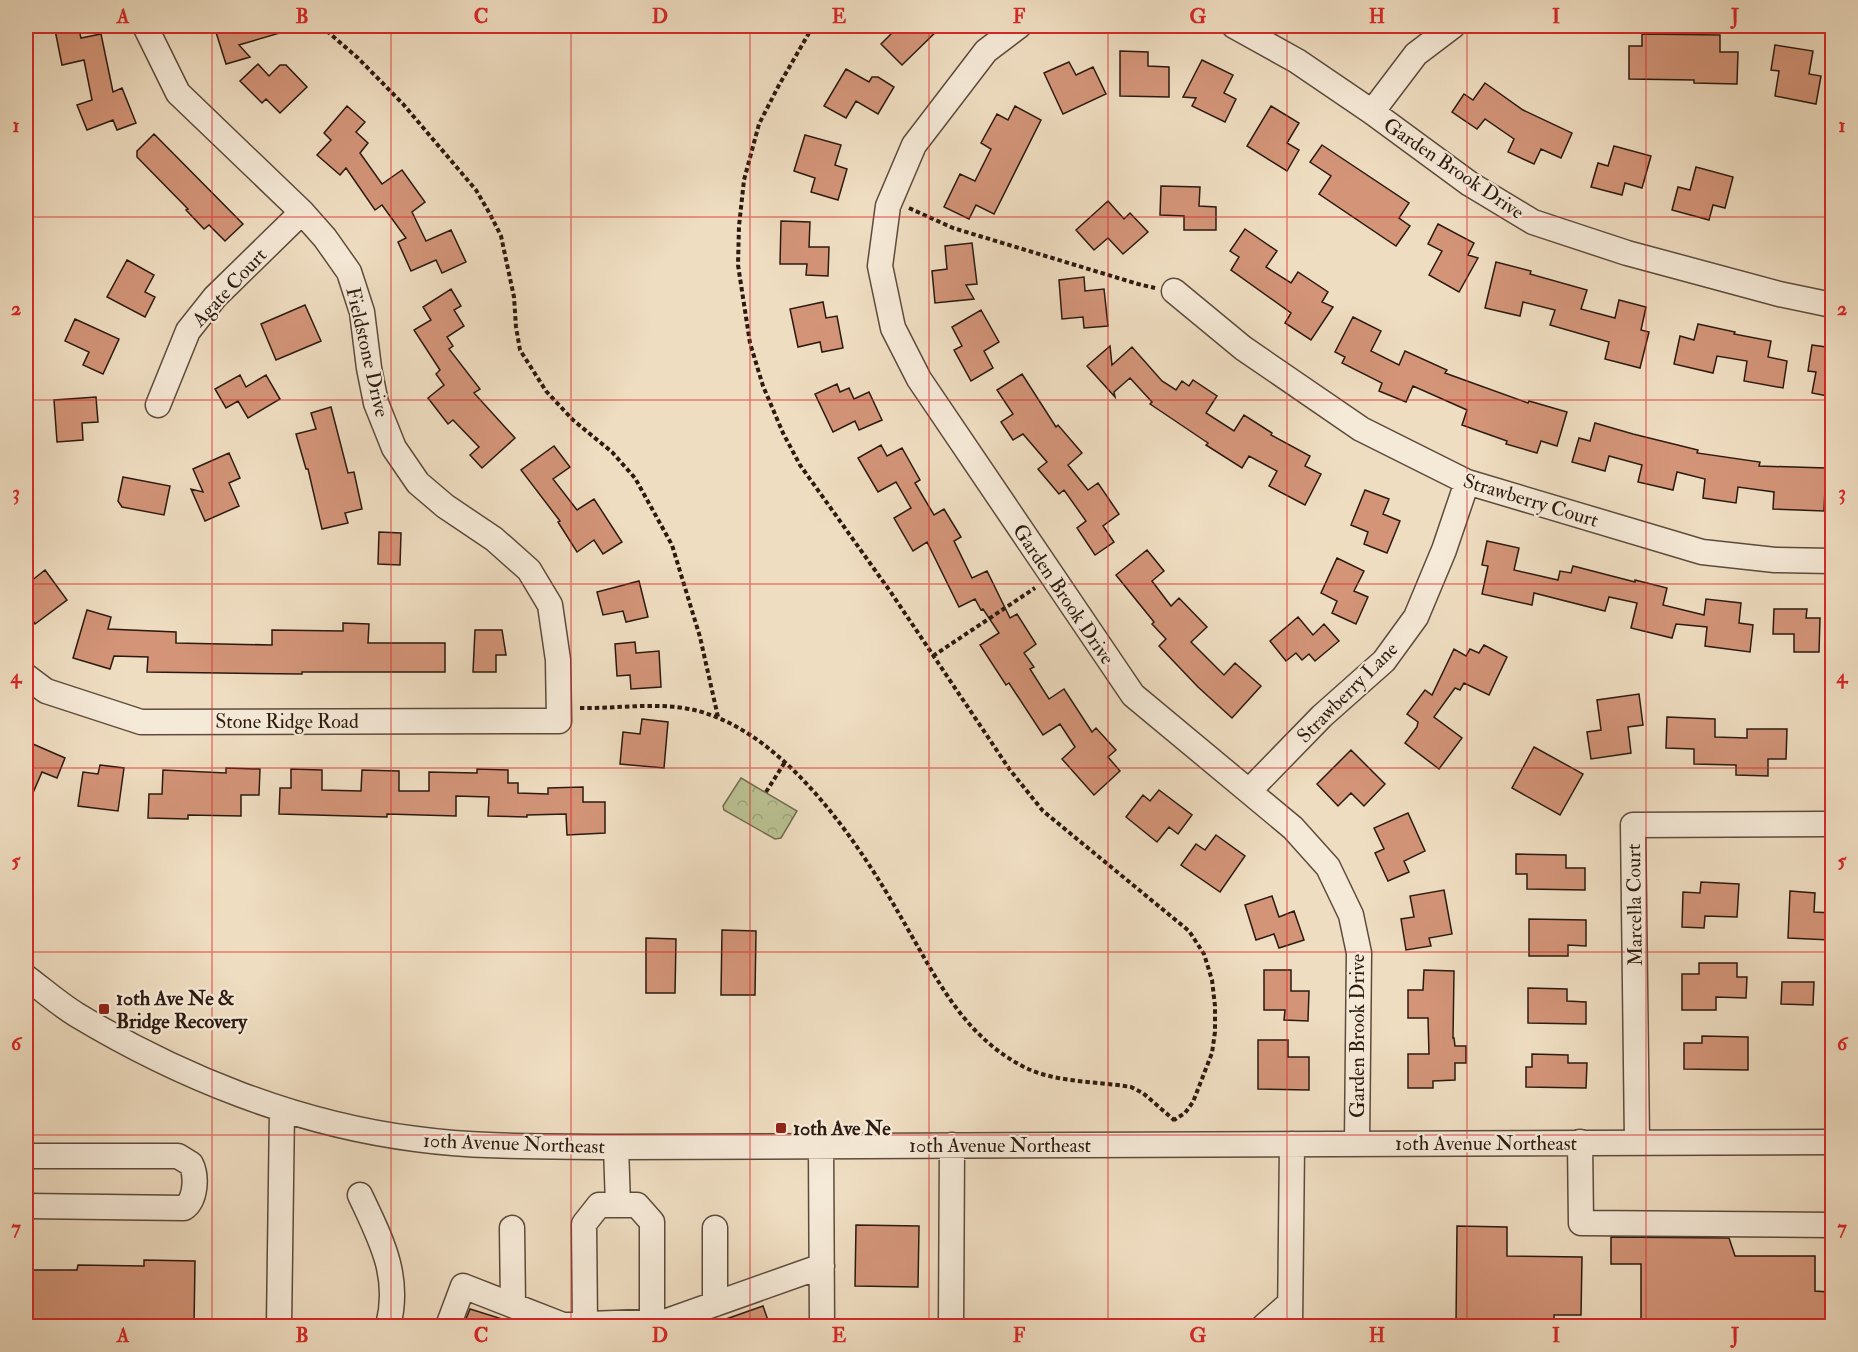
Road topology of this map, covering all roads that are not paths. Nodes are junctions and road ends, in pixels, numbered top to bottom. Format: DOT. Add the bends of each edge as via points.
graph roads {
  1 [pos="146,26"];
  2 [pos="1018,26"];
  3 [pos="1234,26"];
  4 [pos="1453,26"];
  5 [pos="1372,112"];
  6 [pos="302,212"];
  7 [pos="1174,291"];
  8 [pos="1833,305"];
  9 [pos="158,405"];
  10 [pos="1467,482"];
  11 [pos="1833,561"];
  12 [pos="26,676"];
  13 [pos="559,721"];
  14 [pos="1250,790"];
  15 [pos="1826,824"];
  16 [pos="30,987"];
  17 [pos="282,1109"];
  18 [pos="1580,1142"];
  19 [pos="1637,1142"];
  20 [pos="1833,1142"];
  21 [pos="1357,1143"];
  22 [pos="1292,1144"];
  23 [pos="952,1145"];
  24 [pos="821,1146"];
  25 [pos="616,1147"];
  26 [pos="26,1156"];
  27 [pos="360,1196"];
  28 [pos="618,1205"];
  29 [pos="26,1206"];
  30 [pos="1833,1225"];
  31 [pos="512,1228"];
  32 [pos="715,1228"];
  33 [pos="822,1266"];
  34 [pos="715,1304"];
  35 [pos="513,1305"];
  36 [pos="1290,1315"];
  37 [pos="652,1322"];
  38 [pos="585,1324"];
  39 [pos="279,1326"];
  40 [pos="388,1326"];
  41 [pos="448,1326"];
  42 [pos="822,1326"];
  43 [pos="951,1326"];
  44 [pos="1264,1326"];
  1 -- 6 [label="street, Fieldstone Drive" via="178,93"];
  2 -- 14 [label="street, Garden Brook Drive" via="986,51 914,145 888,206 880,266 893,328 919,380 1133,695"];
  3 -- 5 [label="street, Garden Brook Drive"];
  4 -- 5 [label="street" via="1416,54"];
  5 -- 8 [label="street, Garden Brook Drive" via="1470,184 1533,222 1627,253"];
  6 -- 9 [label="street, Agate Court" via="215,297 188,331"];
  6 -- 13 [label="street, Fieldstone Drive" via="350,272 362,312 376,403 394,448 418,483 529,570 550,605 558,660"];
  7 -- 10 [label="street, Strawberry Court" via="1243,348 1361,429"];
  10 -- 11 [label="street, Strawberry Court" via="1702,552"];
  10 -- 14 [label="street, Strawberry Lane" via="1416,617 1384,661 1322,716"];
  12 -- 13 [label="street, Stone Ridge Road" via="46,691 141,722"];
  14 -- 21 [label="street, Garden Brook Drive" via="1293,828 1328,867 1351,915 1359,953"];
  15 -- 19 [label="street, Marcella Court" via="1633,825"];
  16 -- 17 [label="street, 10th Avenue Northeast" via="161,1061"];
  17 -- 25 [label="street, 10th Avenue Northeast" via="351,1129 417,1139"];
  17 -- 39 [label="street"];
  18 -- 19 [label="street, 10th Avenue Northeast"];
  18 -- 21 [label="street, 10th Avenue Northeast"];
  18 -- 30 [label="street" via="1581,1223"];
  19 -- 20 [label="street, 10th Avenue Northeast"];
  21 -- 22 [label="street, 10th Avenue Northeast"];
  22 -- 23 [label="street, 10th Avenue Northeast"];
  22 -- 36 [label="street"];
  23 -- 24 [label="street, 10th Avenue Northeast"];
  23 -- 43 [label="street"];
  24 -- 25 [label="street, 10th Avenue Northeast"];
  24 -- 33 [label="street"];
  25 -- 28 [label="street"];
  26 -- 29 [label="street" via="178,1156 191,1164 194,1195 184,1208"];
  27 -- 40 [label="street" via="383,1244 392,1276 393,1307"];
  28 -- 37 [label="street" via="637,1205 652,1222"];
  28 -- 38 [label="street" via="599,1205 584,1224"];
  31 -- 35 [label="street"];
  32 -- 34 [label="street"];
  33 -- 34 [label="street"];
  33 -- 42 [label="street"];
  34 -- 37 [label="street" via="667,1321"];
  35 -- 38 [label="street" via="563,1325"];
  35 -- 41 [label="street" via="463,1286"];
  36 -- 44 [label="street"];
  37 -- 38 [label="street"];
}
